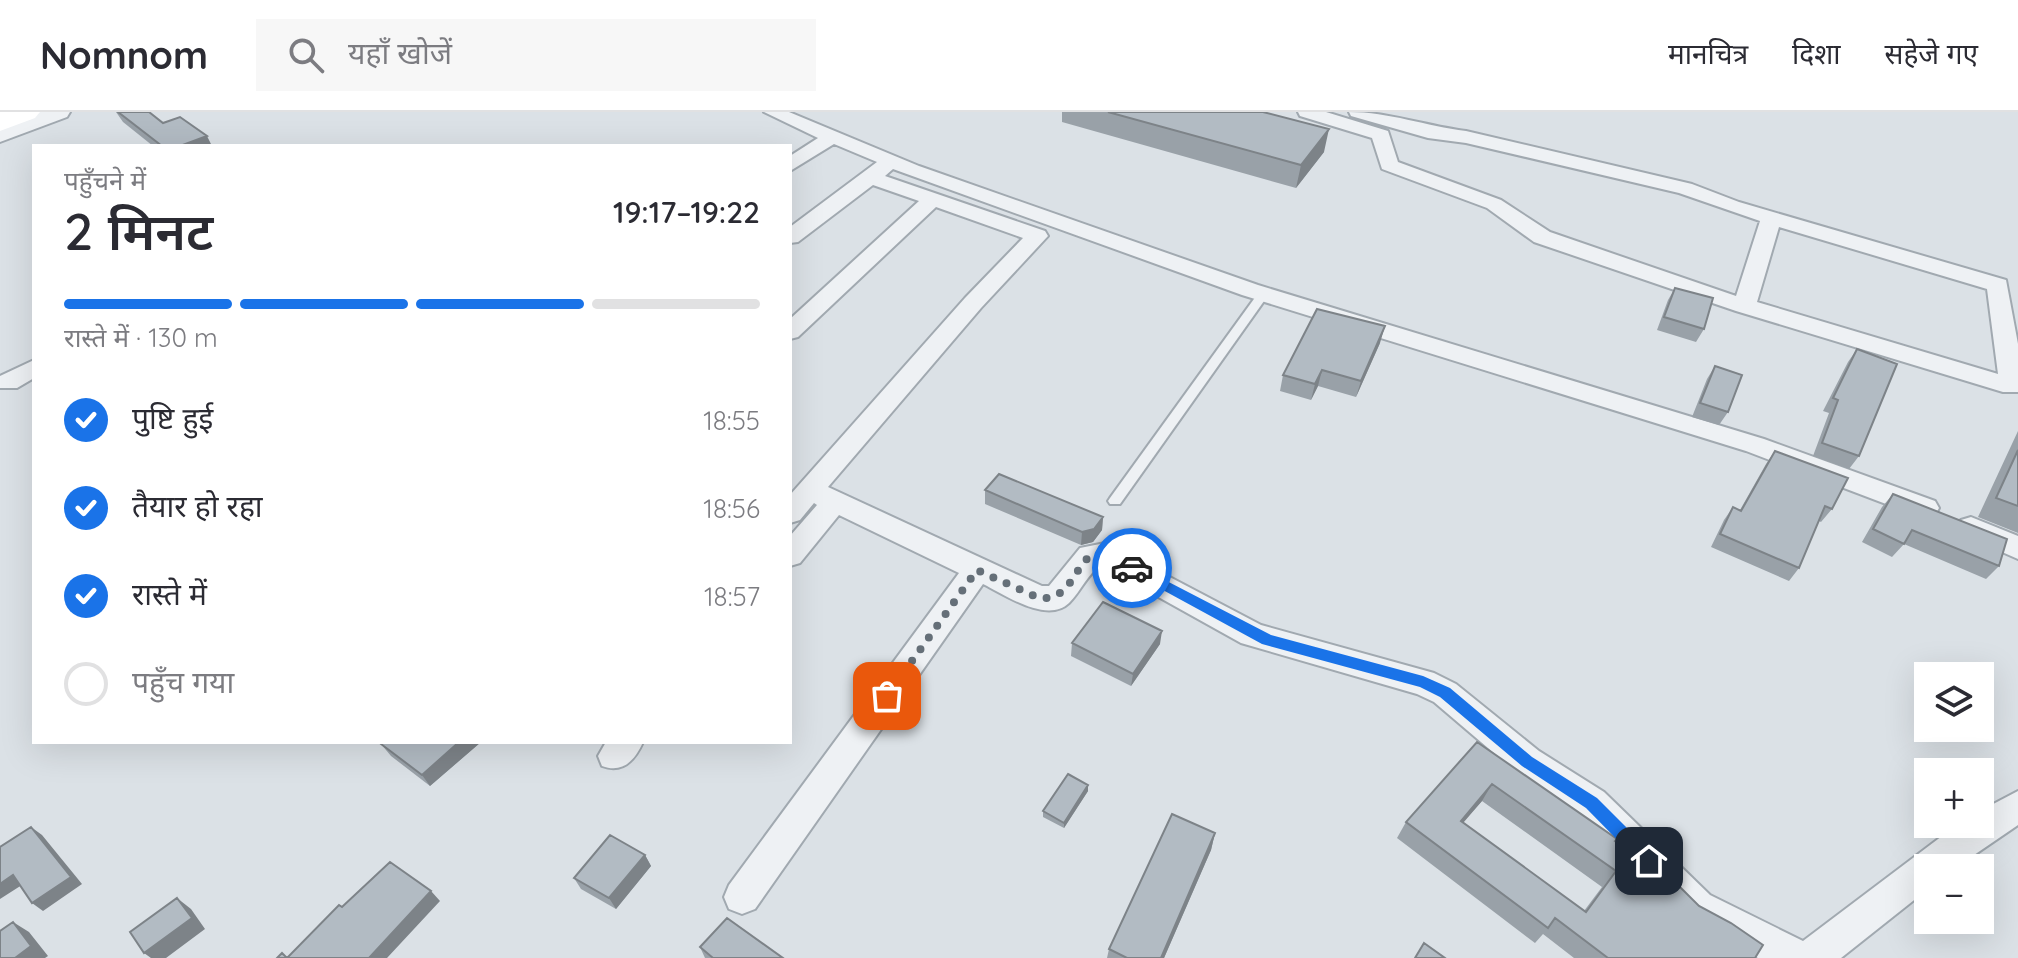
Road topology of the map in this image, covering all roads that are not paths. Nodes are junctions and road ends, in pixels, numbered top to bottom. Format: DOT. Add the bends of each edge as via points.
graph roads {
  1 [pos="25,112"];
  2 [pos="59,112"];
  3 [pos="773,112"];
  4 [pos="1358,112"];
  5 [pos="1324,114"];
  6 [pos="0,122"];
  7 [pos="0,135"];
  8 [pos="832,137"];
  9 [pos="891,161"];
  10 [pos="792,164"];
  11 [pos="870,177"];
  12 [pos="934,198"];
  13 [pos="1771,218"];
  14 [pos="792,236"];
  15 [pos="1263,294"];
  16 [pos="792,300"];
  17 [pos="1744,306"];
  18 [pos="816,307"];
  19 [pos="792,330"];
  20 [pos="32,369"];
  21 [pos="8,382"];
  22 [pos="1115,501"];
  23 [pos="812,502"];
  24 [pos="2018,548"];
  25 [pos="792,550"];
  26 [pos="977,570"];
  27 [pos="2018,806"];
  28 [pos="742,897"];
  29 [pos="1797,958"];
  30 [pos="1811,958"];
  1 -- 6 [label="highway"];
  2 -- 7 [label="street"];
  3 -- 8 [label="street"];
  4 -- 13 [label="street" via="1685,188"];
  5 -- 17 [label="street" via="1381,135 1389,165 1494,204 1542,237"];
  8 -- 9 [label="street"];
  8 -- 10 [label="street"];
  9 -- 11 [label="street"];
  9 -- 15 [label="street"];
  11 -- 12 [label="street"];
  11 -- 14 [label="street"];
  12 -- 18 [label="street"];
  12 -- 23 [label="street" via="1037,236 963,314"];
  13 -- 17 [label="street"];
  13 -- 17 [label="street" via="1998,285 2012,386"];
  15 -- 22 [label="lane"];
  15 -- 24 [label="street" via="1755,445"];
  16 -- 18 [label="street"];
  18 -- 19 [label="street"];
  20 -- 21 [label="street"];
  23 -- 25 [label="street"];
  23 -- 26 [label="street"];
  26 -- 28 [label="street"];
  26 -- 29 [label="street" via="1049,599 1062,594 1090,556 1105,554 1259,637 1434,687 1527,761 1592,803 1697,907"];
  27 -- 30 [label="street" via="1962,841"];
}
